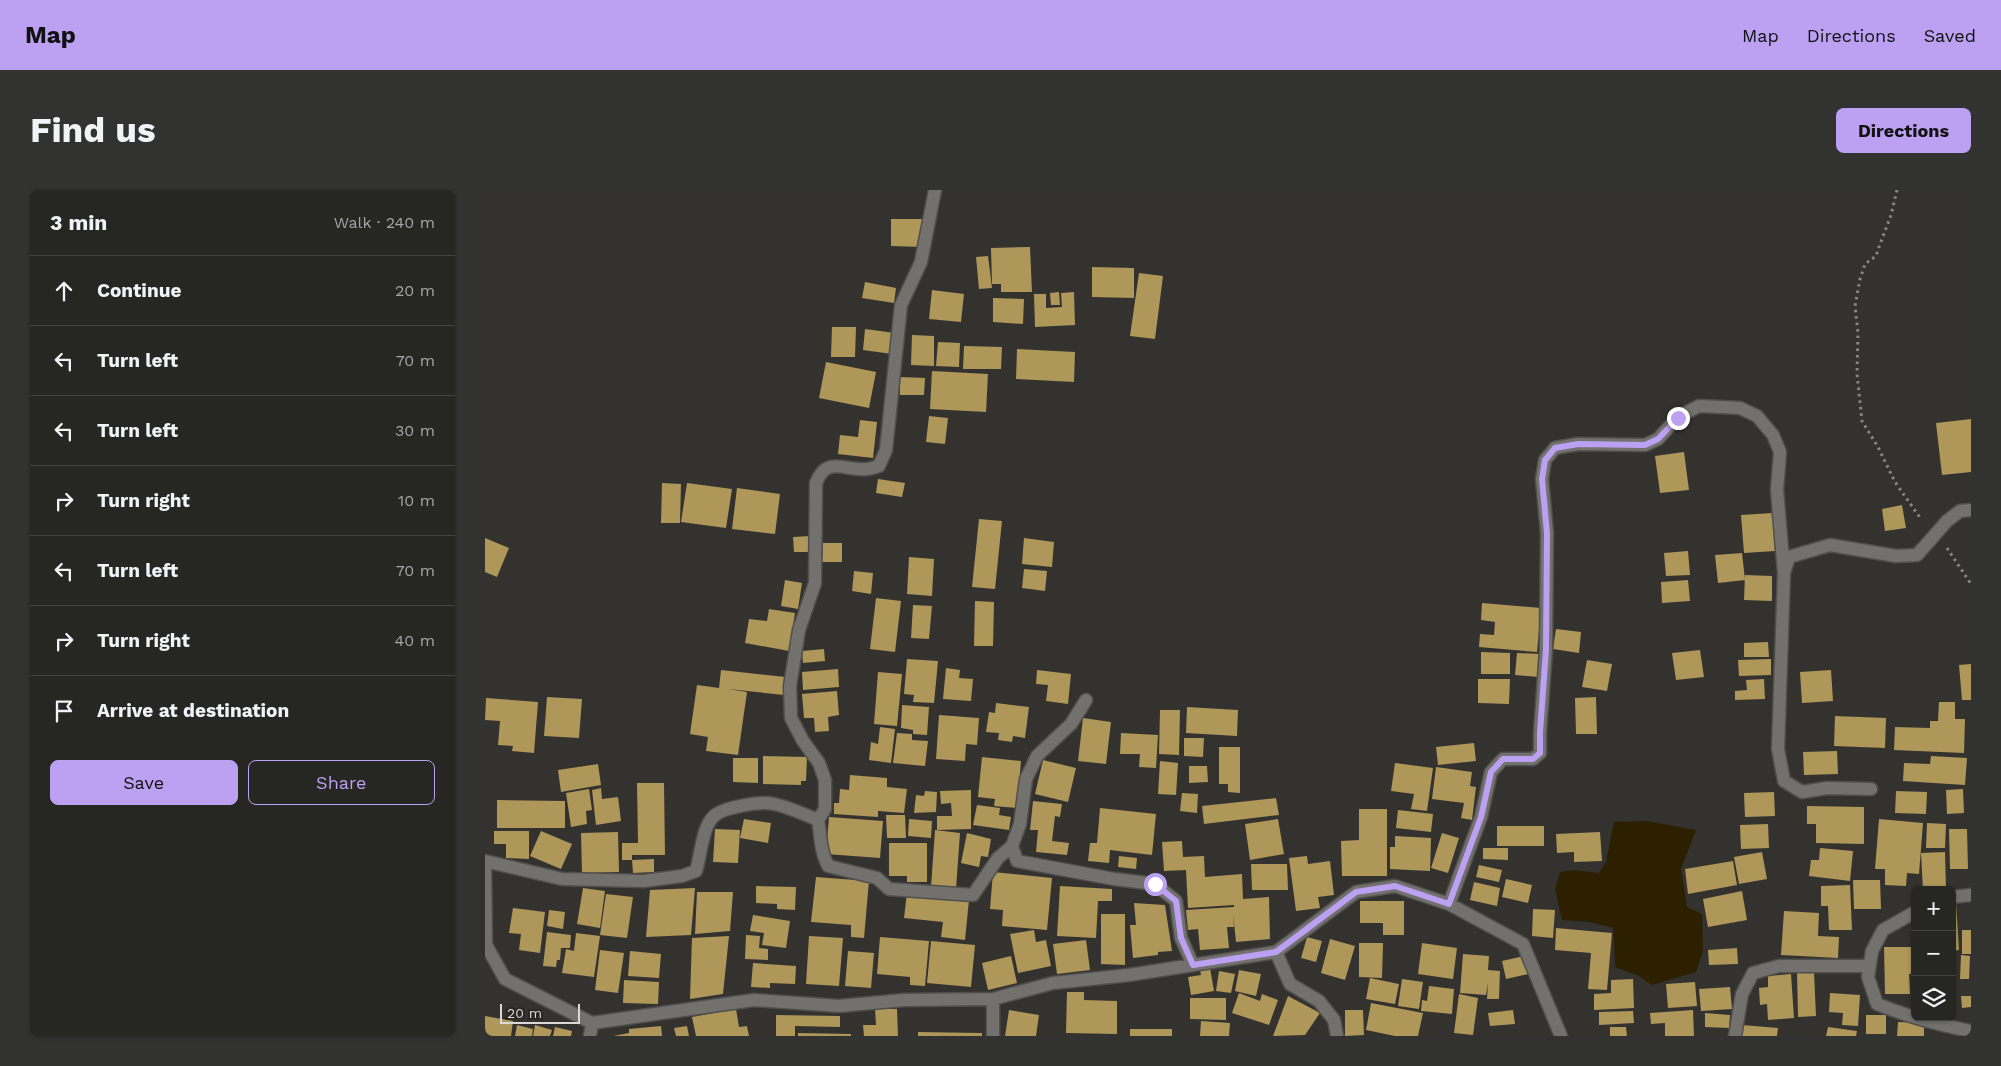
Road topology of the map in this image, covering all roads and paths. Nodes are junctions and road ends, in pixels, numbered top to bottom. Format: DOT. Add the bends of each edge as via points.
graph roads {
  1 [pos="935,190"];
  2 [pos="1897,190"];
  3 [pos="1971,510"];
  4 [pos="1936,535"];
  5 [pos="1784,573"];
  6 [pos="1971,584"];
  7 [pos="1086,700"];
  8 [pos="1871,789"];
  9 [pos="817,820"];
  10 [pos="1012,846"];
  11 [pos="485,860"];
  12 [pos="485,866"];
  13 [pos="1971,895"];
  14 [pos="1956,896"];
  15 [pos="1449,904"];
  16 [pos="1911,914"];
  17 [pos="1276,952"];
  18 [pos="1193,965"];
  19 [pos="1869,966"];
  20 [pos="993,999"];
  21 [pos="591,1030"];
  22 [pos="1971,1031"];
  23 [pos="993,1036"];
  24 [pos="1337,1036"];
  25 [pos="1561,1036"];
  26 [pos="1735,1036"];
  1 -- 9 [label="street" via="921,262 901,305 886,450 879,466 867,469 831,465 820,473 816,483 815,583 799,630 790,686 791,718 819,763 825,780 825,810"];
  2 -- 4 [label="path" via="1879,247 1875,256 1865,264 1859,279 1855,306 1862,421 1879,447 1895,482"];
  3 -- 4 [label="street" via="1953,516"];
  4 -- 5 [label="street" via="1917,555 1896,556 1831,545 1789,557"];
  4 -- 6 [label="path"];
  5 -- 8 [label="street" via="1778,749 1784,781 1803,792 1827,788"];
  5 -- 15 [label="street" via="1777,490 1780,452 1773,435 1757,416 1740,408 1699,406 1678,418 1658,439 1645,445 1578,444 1555,448 1545,460 1542,479 1547,572 1540,753 1533,759 1503,759 1491,772 1481,817"];
  7 -- 10 [label="street" via="1071,724 1037,756 1026,778 1020,824"];
  9 -- 10 [label="street" via="821,853 828,866 877,878 889,888 973,895 998,858"];
  9 -- 11 [label="street" via="772,804 733,807 714,816 705,832 695,871 683,876 644,881 562,879"];
  10 -- 18 [label="street" via="1017,860 1155,884 1176,901 1181,938"];
  12 -- 21 [label="street" via="486,945 505,980"];
  13 -- 14 [label="street"];
  15 -- 17 [label="street" via="1395,886 1356,892"];
  15 -- 25 [label="street" via="1523,944"];
  16 -- 19 [label="street" via="1883,930"];
  17 -- 18 [label="street"];
  17 -- 24 [label="street" via="1290,984 1319,1001 1334,1020"];
  18 -- 20 [label="street" via="1053,983"];
  19 -- 22 [label="street" via="1868,977 1877,1004 1902,1014"];
  19 -- 26 [label="street" via="1779,966 1753,973 1742,994"];
  20 -- 21 [label="street" via="904,1000 839,1006 755,1000"];
  20 -- 23 [label="street"];
}
